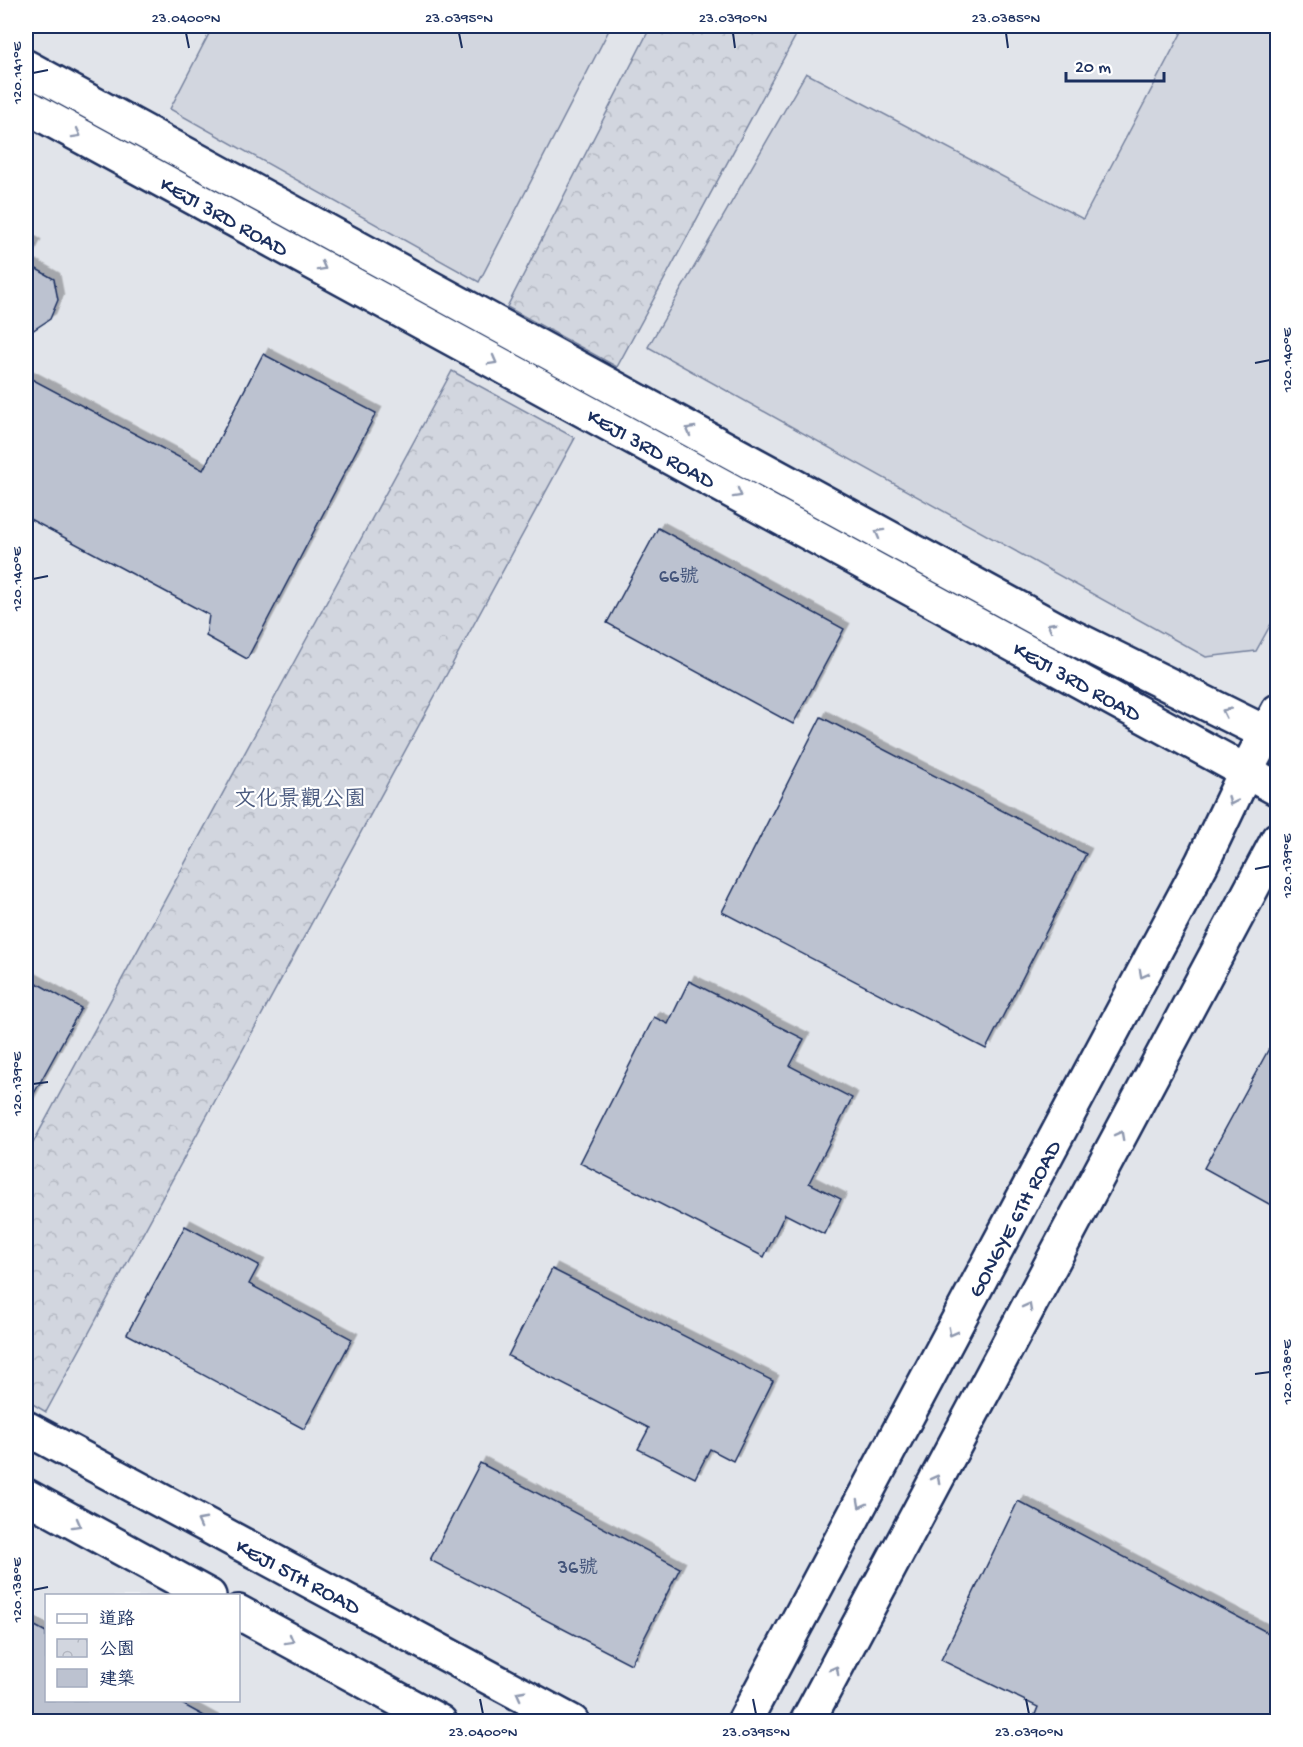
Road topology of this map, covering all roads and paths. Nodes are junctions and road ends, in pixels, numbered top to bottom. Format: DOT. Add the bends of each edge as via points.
graph roads {
  1 [pos="26,68"];
  2 [pos="26,106"];
  3 [pos="1274,728"];
  4 [pos="1246,771"];
  5 [pos="1278,789"];
  6 [pos="1278,839"];
  7 [pos="26,1428"];
  8 [pos="26,1496"];
  9 [pos="205,1594"];
  10 [pos="240,1613"];
  11 [pos="440,1722"];
  12 [pos="572,1722"];
  13 [pos="744,1722"];
  14 [pos="807,1722"];
  3 -- 1 [label="street, KEJI 3RD ROAD, one-way" via="1058,630"];
  2 -- 4 [label="street, KEJI 3RD ROAD, one-way"];
  3 -- 4 [label="street, GONGYE 6TH ROAD"];
  4 -- 5 [label="street, KEJI 3RD ROAD"];
  4 -- 13 [label="street, GONGYE 6TH ROAD, one-way" via="1203,863"];
  14 -- 6 [label="street, one-way"];
  12 -- 7 [label="street, KEJI 5TH ROAD, one-way"];
  8 -- 9 [label="street, one-way"];
  10 -- 11 [label="street, one-way"];
}
